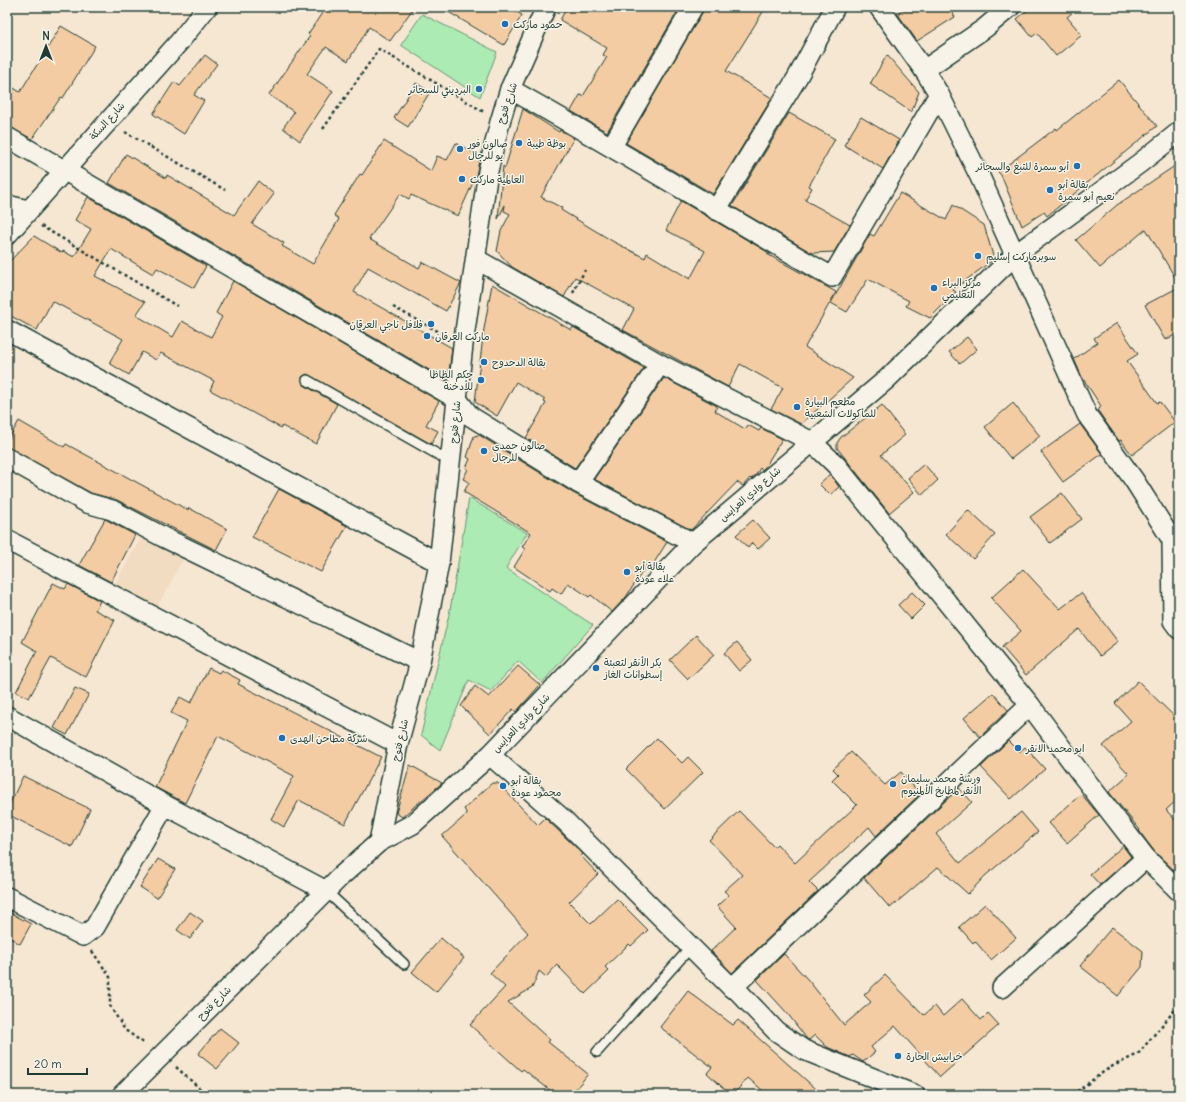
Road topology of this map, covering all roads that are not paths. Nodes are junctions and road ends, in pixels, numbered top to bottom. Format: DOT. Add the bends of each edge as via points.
graph roads {
  1 [pos="207,7"];
  2 [pos="546,7"];
  3 [pos="693,7"];
  4 [pos="835,7"];
  5 [pos="879,7"];
  6 [pos="1010,7"];
  7 [pos="924,70"];
  8 [pos="510,90"];
  9 [pos="939,94"];
  10 [pos="1179,132"];
  11 [pos="7,137"];
  12 [pos="612,146"];
  13 [pos="64,170"];
  14 [pos="7,205"];
  15 [pos="716,210"];
  16 [pos="25,213"];
  17 [pos="7,235"];
  18 [pos="1016,254"];
  19 [pos="476,259"];
  20 [pos="7,330"];
  21 [pos="660,364"];
  22 [pos="307,380"];
  23 [pos="457,399"];
  24 [pos="812,442"];
  25 [pos="7,458"];
  26 [pos="451,462"];
  27 [pos="578,483"];
  28 [pos="7,540"];
  29 [pos="693,543"];
  30 [pos="439,563"];
  31 [pos="1179,629"];
  32 [pos="420,662"];
  33 [pos="1030,705"];
  34 [pos="7,716"];
  35 [pos="398,744"];
  36 [pos="490,755"];
  37 [pos="165,804"];
  38 [pos="379,842"];
  39 [pos="1146,858"];
  40 [pos="340,877"];
  41 [pos="326,891"];
  42 [pos="1179,891"];
  43 [pos="7,897"];
  44 [pos="691,947"];
  45 [pos="404,964"];
  46 [pos="732,988"];
  47 [pos="1002,988"];
  48 [pos="597,1052"];
  49 [pos="122,1095"];
  50 [pos="915,1095"];
  1 -- 13 [label="street, شارع السكة" via="180,41"];
  2 -- 8 [label="street, شارع فتوح"];
  3 -- 12 [label="street"];
  4 -- 15 [label="street" via="797,78"];
  5 -- 7 [label="street"];
  6 -- 7 [label="street" via="985,28"];
  7 -- 9 [label="street"];
  8 -- 12 [label="street"];
  8 -- 19 [label="street, شارع فتوح" via="488,171"];
  9 -- 15 [label="street" via="832,277"];
  9 -- 18 [label="street"];
  10 -- 18 [label="street, شارع وادي العرايس"];
  11 -- 13 [label="street"];
  12 -- 15 [label="street"];
  13 -- 16 [label="street, شارع السكة"];
  13 -- 23 [label="street"];
  14 -- 16 [label="street"];
  16 -- 17 [label="street, شارع السكة"];
  18 -- 24 [label="street, شارع وادي العرايس" via="888,379"];
  18 -- 31 [label="street" via="1087,415 1134,480 1172,540 1173,621"];
  19 -- 21 [label="street"];
  19 -- 23 [label="street, شارع فتوح"];
  20 -- 30 [label="street"];
  21 -- 24 [label="street"];
  21 -- 27 [label="street"];
  22 -- 26 [label="lane"];
  23 -- 26 [label="street, شارع فتوح"];
  23 -- 27 [label="street" via="470,416"];
  24 -- 29 [label="street, شارع وادي العرايس"];
  24 -- 33 [label="street" via="836,465"];
  25 -- 32 [label="street" via="87,503 112,510"];
  26 -- 30 [label="street, شارع فتوح"];
  27 -- 29 [label="street"];
  28 -- 35 [label="street"];
  29 -- 36 [label="street, شارع وادي العرايس"];
  30 -- 32 [label="street, شارع فتوح"];
  32 -- 35 [label="street, شارع فتوح"];
  33 -- 39 [label="street"];
  33 -- 46 [label="street"];
  34 -- 37 [label="street"];
  35 -- 38 [label="street, شارع فتوح"];
  36 -- 38 [label="street, شارع وادي العرايس" via="413,824"];
  36 -- 44 [label="street" via="565,821"];
  37 -- 41 [label="street"];
  37 -- 43 [label="street" via="95,927 82,936"];
  38 -- 40 [label="street, شارع وادي العرايس"];
  39 -- 42 [label="street"];
  39 -- 47 [label="street"];
  40 -- 41 [label="street, شارع فتوح"];
  41 -- 45 [label="lane"];
  41 -- 49 [label="street, شارع فتوح"];
  44 -- 46 [label="street"];
  44 -- 48 [label="lane"];
  46 -- 50 [label="street" via="734,987 776,1032 804,1050"];
}
